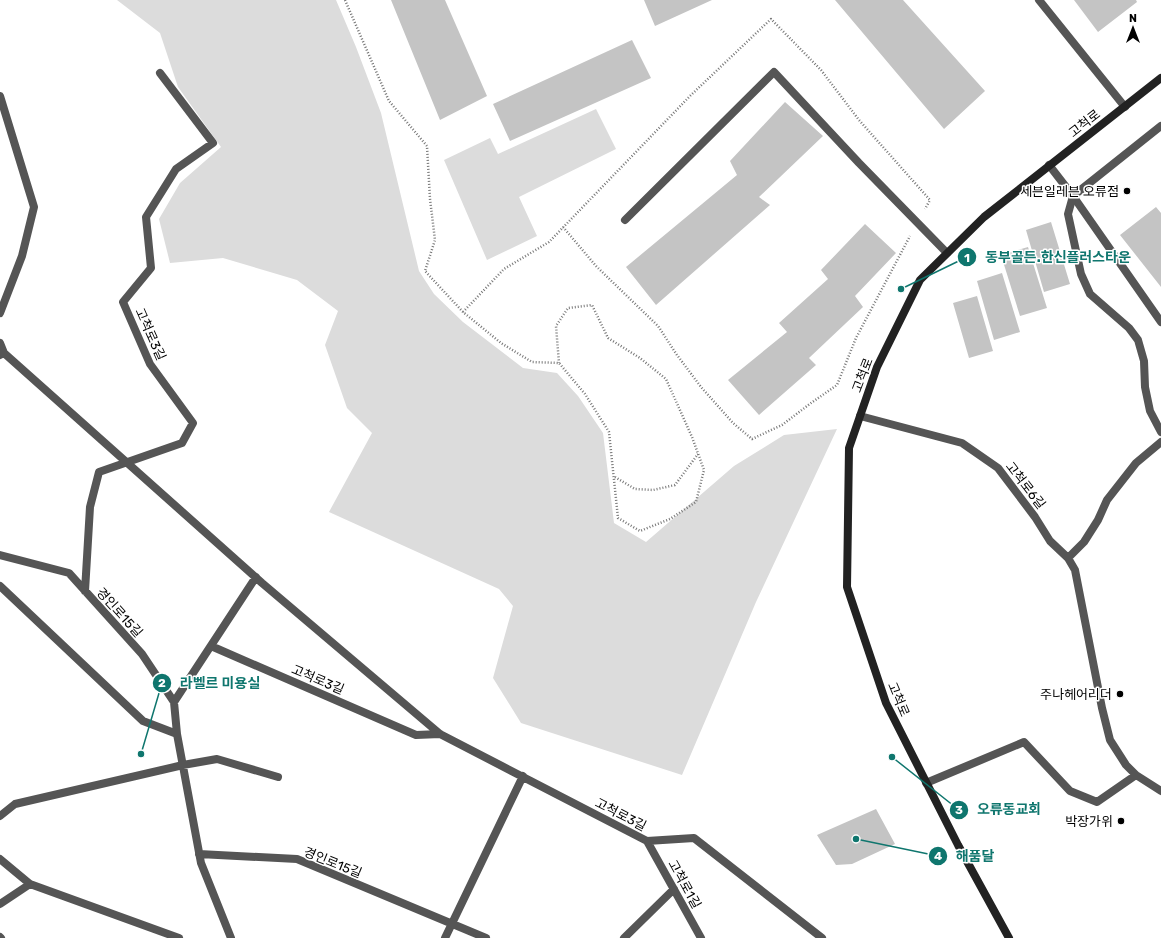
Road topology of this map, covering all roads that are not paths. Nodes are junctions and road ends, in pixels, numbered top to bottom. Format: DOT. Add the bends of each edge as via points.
graph roads {
  1 [pos="1039,0"];
  2 [pos="160,73"];
  3 [pos="1161,78"];
  4 [pos="0,96"];
  5 [pos="1125,107"];
  6 [pos="1161,126"];
  7 [pos="1049,165"];
  8 [pos="1073,196"];
  9 [pos="625,220"];
  10 [pos="947,253"];
  11 [pos="0,313"];
  12 [pos="1161,322"];
  13 [pos="0,343"];
  14 [pos="2,354"];
  15 [pos="860,416"];
  16 [pos="1161,432"];
  17 [pos="1161,442"];
  18 [pos="127,463"];
  19 [pos="0,555"];
  20 [pos="1068,558"];
  21 [pos="256,577"];
  22 [pos="0,586"];
  23 [pos="85,591"];
  24 [pos="211,646"];
  25 [pos="174,702"];
  26 [pos="177,734"];
  27 [pos="440,734"];
  28 [pos="183,765"];
  29 [pos="1136,775"];
  30 [pos="523,776"];
  31 [pos="278,777"];
  32 [pos="926,783"];
  33 [pos="1161,791"];
  34 [pos="0,816"];
  35 [pos="648,841"];
  36 [pos="199,854"];
  37 [pos="0,859"];
  38 [pos="30,884"];
  39 [pos="674,889"];
  40 [pos="0,904"];
  41 [pos="452,923"];
  42 [pos="818,937"];
  43 [pos="179,938"];
  44 [pos="231,938"];
  45 [pos="445,938"];
  46 [pos="486,938"];
  47 [pos="624,938"];
  48 [pos="701,938"];
  49 [pos="1009,938"];
  1 -- 5 [label="street"];
  2 -- 18 [label="street, 고척로3길" via="213,143 176,169 146,217 151,268 123,302 150,364 193,423 182,443"];
  3 -- 5 [label="main road, 고척로"];
  4 -- 11 [label="street" via="34,207 22,256"];
  5 -- 7 [label="main road, 고척로"];
  6 -- 8 [label="street"];
  7 -- 8 [label="street"];
  7 -- 10 [label="main road, 고척로" via="984,217"];
  8 -- 12 [label="street"];
  8 -- 16 [label="street" via="1068,214 1081,274 1090,294 1129,328 1138,340 1144,361 1145,387 1150,411"];
  9 -- 10 [label="street" via="774,72"];
  10 -- 15 [label="main road, 고척로" via="920,280 877,367"];
  13 -- 14 [label="street, 고척로3길"];
  14 -- 18 [label="street, 고척로3길"];
  15 -- 20 [label="street, 고척로6길" via="962,443 998,468 1036,517 1050,541"];
  15 -- 32 [label="main road, 고척로" via="849,448 847,587 886,704"];
  17 -- 20 [label="street" via="1136,463 1107,500 1084,542"];
  18 -- 21 [label="street, 고척로3길"];
  18 -- 23 [label="street, 고척로3길" via="99,472 90,508"];
  19 -- 23 [label="street, 경인로15길" via="69,573"];
  20 -- 29 [label="street, 고척로6길" via="1075,570 1110,740 1126,765"];
  21 -- 24 [label="street"];
  21 -- 27 [label="street, 고척로3길"];
  22 -- 26 [label="street" via="143,721"];
  23 -- 25 [label="street, 경인로15길" via="142,654"];
  24 -- 25 [label="street"];
  24 -- 27 [label="street, 고척로3길" via="416,735"];
  25 -- 26 [label="street, 경인로15길"];
  26 -- 28 [label="street, 경인로15길"];
  27 -- 30 [label="street, 고척로3길"];
  28 -- 31 [label="street" via="217,758"];
  28 -- 34 [label="street" via="14,804"];
  28 -- 36 [label="street, 경인로15길"];
  29 -- 32 [label="street" via="1098,802 1070,791 1024,742"];
  29 -- 33 [label="street, 고척로6길"];
  30 -- 35 [label="street, 고척로3길"];
  30 -- 41 [label="street"];
  32 -- 49 [label="main road, 고척로"];
  35 -- 39 [label="street, 고척로1길"];
  35 -- 42 [label="street, 고척로3길" via="694,838"];
  36 -- 41 [label="street, 경인로15길" via="297,860"];
  36 -- 44 [label="street, 경인로15길"];
  37 -- 38 [label="street"];
  38 -- 40 [label="street"];
  38 -- 43 [label="street"];
  39 -- 47 [label="street"];
  39 -- 48 [label="street, 고척로1길"];
  41 -- 45 [label="street"];
  41 -- 46 [label="street, 경인로15길"];
}
